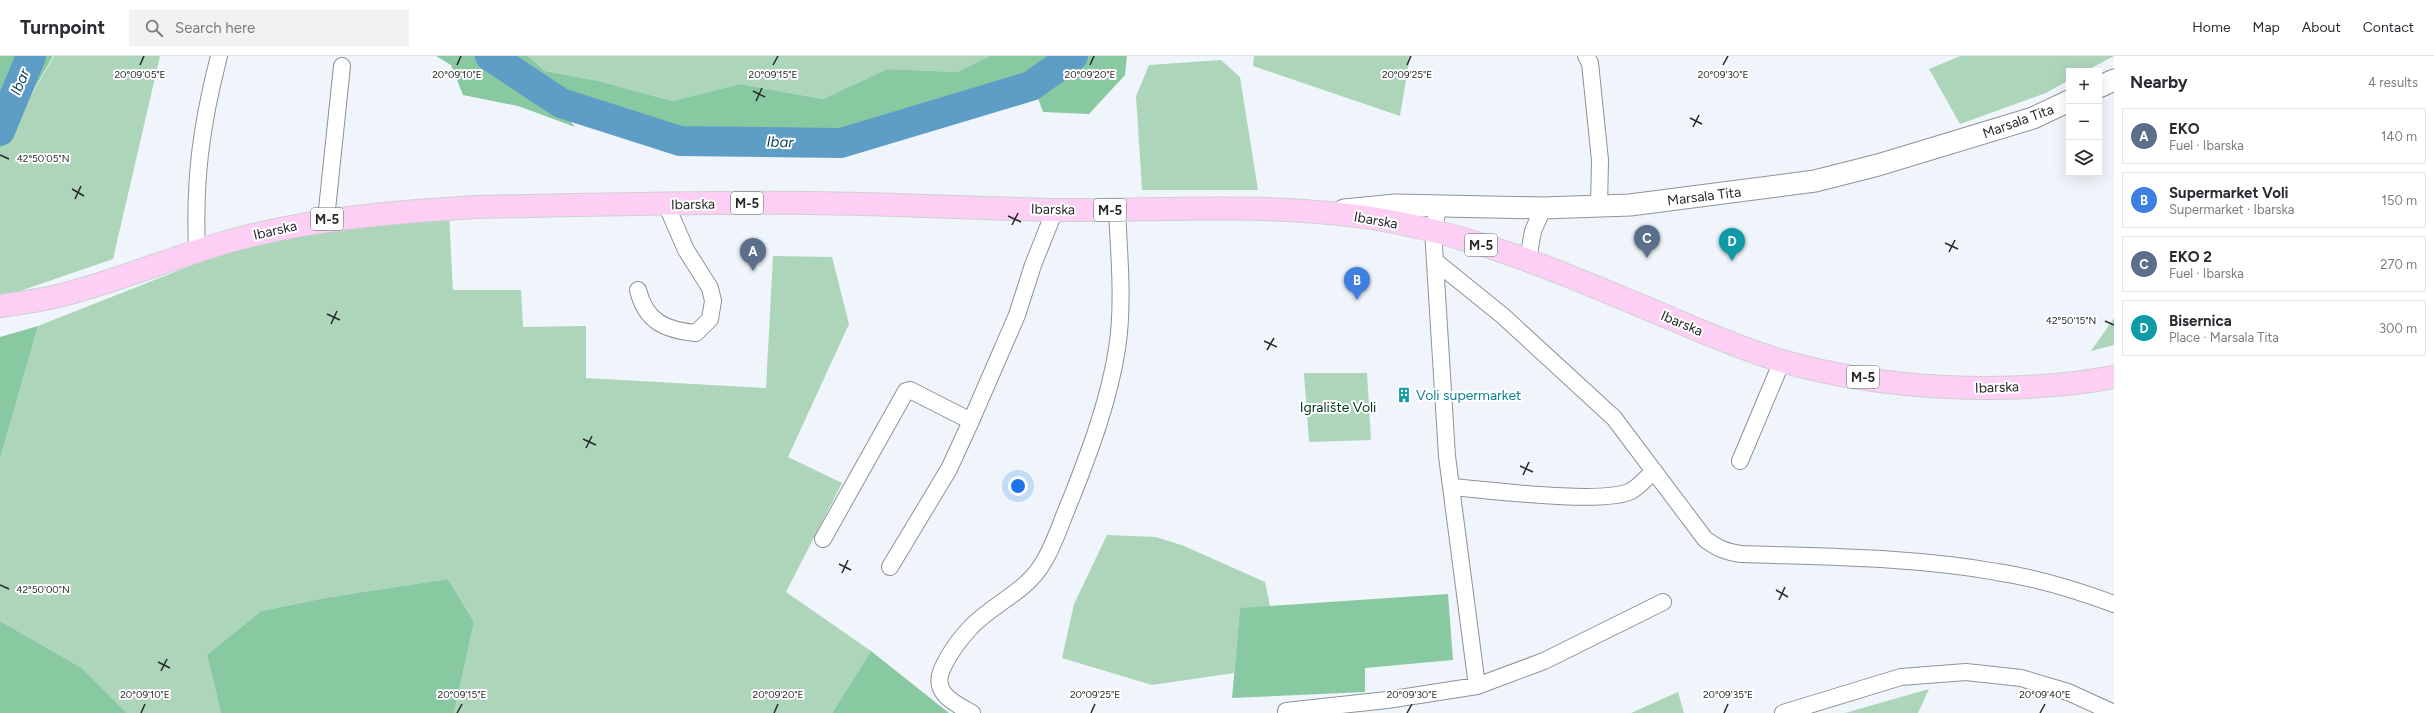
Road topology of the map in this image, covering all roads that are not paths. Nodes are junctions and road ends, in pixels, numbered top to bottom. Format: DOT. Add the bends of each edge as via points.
graph roads {
  1 [pos="219,56"];
  2 [pos="1586,56"];
  3 [pos="342,66"];
  4 [pos="2114,80"];
  5 [pos="2102,86"];
  6 [pos="2066,102"];
  7 [pos="666,204"];
  8 [pos="1439,206"];
  9 [pos="1599,207"];
  10 [pos="1543,208"];
  11 [pos="1055,210"];
  12 [pos="1117,210"];
  13 [pos="1326,212"];
  14 [pos="326,219"];
  15 [pos="1433,230"];
  16 [pos="197,251"];
  17 [pos="1528,259"];
  18 [pos="1435,261"];
  19 [pos="638,290"];
  20 [pos="0,306"];
  21 [pos="1782,361"];
  22 [pos="2114,377"];
  23 [pos="971,421"];
  24 [pos="1740,461"];
  25 [pos="1654,471"];
  26 [pos="1452,487"];
  27 [pos="823,539"];
  28 [pos="890,567"];
  29 [pos="1663,602"];
  30 [pos="2114,604"];
  31 [pos="1477,686"];
  32 [pos="1286,711"];
  33 [pos="972,713"];
  34 [pos="1783,713"];
  35 [pos="2114,713"];
  1 -- 16 [label="street" via="199,147 195,203"];
  2 -- 9 [label="street" via="1590,63 1600,160"];
  3 -- 14 [label="street"];
  4 -- 5 [label="street"];
  6 -- 9 [label="street, Marsala Tita" via="2025,121 1815,181 1716,195"];
  7 -- 11 [label="main road, Ibarska / M-5" via="809,203"];
  7 -- 14 [label="main road, Ibarska / M-5" via="474,207"];
  7 -- 19 [label="street" via="686,250 710,288 713,302 710,319 696,333 677,331 658,323 642,307"];
  8 -- 10 [label="street, Marsala Tita"];
  8 -- 13 [label="street, Marsala Tita" via="1396,205"];
  8 -- 15 [label="street"];
  9 -- 10 [label="street, Marsala Tita"];
  10 -- 17 [label="street" via="1533,231"];
  11 -- 12 [label="main road, Ibarska / M-5"];
  11 -- 23 [label="street" via="1017,315"];
  12 -- 13 [label="main road, Ibarska / M-5" via="1249,207"];
  12 -- 33 [label="street" via="1120,308 1117,349 1088,457 1043,562 1027,584 972,626 952,652 941,673 939,685 946,697"];
  13 -- 15 [label="main road, Ibarska / M-5" via="1376,218"];
  14 -- 16 [label="main road, Ibarska / M-5" via="240,238"];
  15 -- 17 [label="main road, Ibarska / M-5"];
  15 -- 18 [label="street"];
  16 -- 20 [label="main road, Ibarska / M-5" via="83,290"];
  17 -- 21 [label="main road, Ibarska / M-5" via="1723,341"];
  18 -- 25 [label="street" via="1508,321 1614,418"];
  18 -- 26 [label="street" via="1447,456"];
  21 -- 22 [label="main road, Ibarska / M-5" via="1892,382 1963,388 2086,382"];
  21 -- 24 [label="street"];
  23 -- 27 [label="street" via="910,390 906,391"];
  23 -- 28 [label="street" via="949,469"];
  25 -- 26 [label="street" via="1631,491 1613,496"];
  25 -- 30 [label="street" via="1705,539 1727,552 1860,558 1970,568 2042,581"];
  26 -- 31 [label="street"];
  29 -- 31 [label="street" via="1544,661"];
  31 -- 32 [label="street" via="1387,700"];
  34 -- 35 [label="street" via="1902,677 1966,672 2021,678 2068,692"];
}
